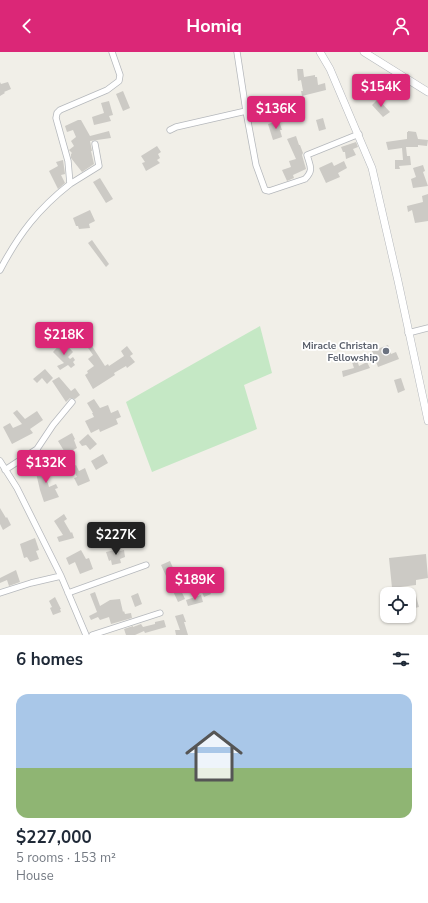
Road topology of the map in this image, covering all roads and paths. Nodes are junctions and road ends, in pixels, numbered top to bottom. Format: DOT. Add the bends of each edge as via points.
graph roads {
  1 [pos="112,52"];
  2 [pos="237,52"];
  3 [pos="320,52"];
  4 [pos="364,52"];
  5 [pos="428,92"];
  6 [pos="246,111"];
  7 [pos="170,130"];
  8 [pos="359,134"];
  9 [pos="95,144"];
  10 [pos="70,184"];
  11 [pos="0,270"];
  12 [pos="428,328"];
  13 [pos="408,333"];
  14 [pos="72,402"];
  15 [pos="428,421"];
  16 [pos="0,461"];
  17 [pos="6,470"];
  18 [pos="146,565"];
  19 [pos="60,576"];
  20 [pos="68,593"];
  21 [pos="0,594"];
  22 [pos="160,613"];
  23 [pos="86,635"];
  24 [pos="92,635"];
  1 -- 10 [label="street" via="120,75 119,81 107,90 57,113 56,118 68,161"];
  2 -- 6 [label="street"];
  3 -- 8 [label="street"];
  4 -- 5 [label="street"];
  6 -- 7 [label="street"];
  6 -- 8 [label="street" via="256,165 265,190 269,191 305,179 311,170 307,155"];
  8 -- 13 [label="street" via="372,168"];
  9 -- 10 [label="street" via="99,166"];
  10 -- 11 [label="street" via="32,220 18,238"];
  12 -- 13 [label="street"];
  13 -- 15 [label="street"];
  14 -- 17 [label="street" via="37,449"];
  16 -- 17 [label="street"];
  17 -- 19 [label="street"];
  18 -- 20 [label="street"];
  19 -- 20 [label="street"];
  19 -- 21 [label="street"];
  20 -- 23 [label="street"];
  22 -- 24 [label="street"];
}
